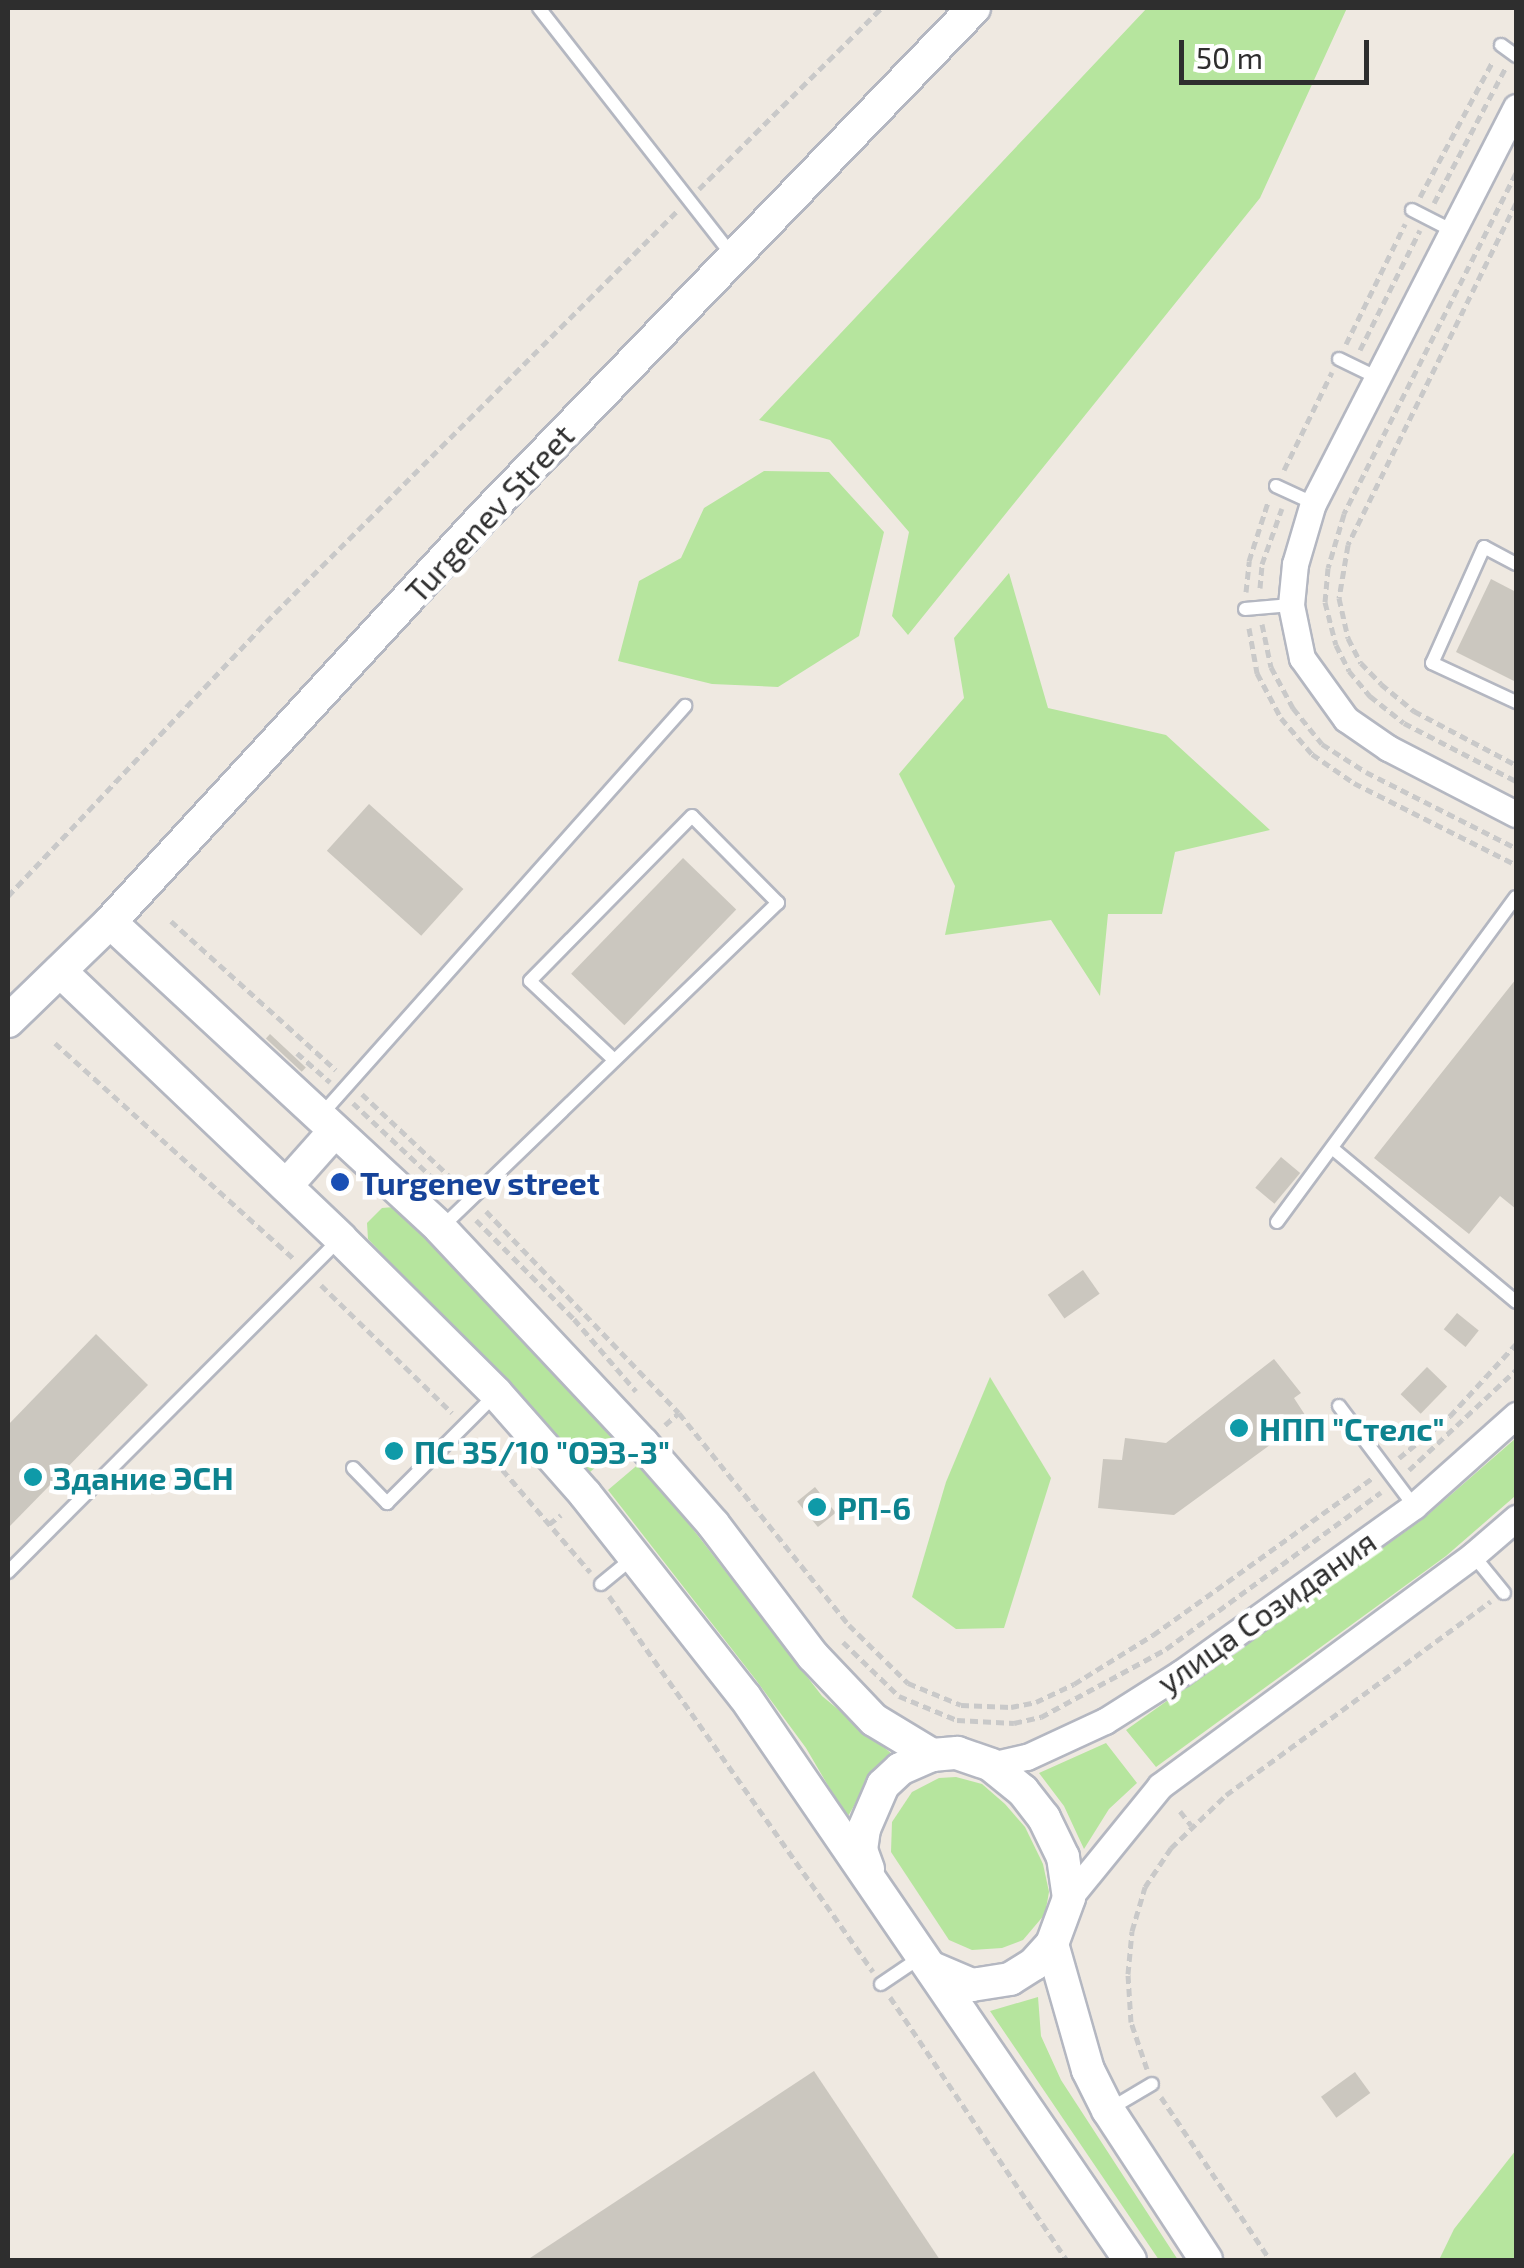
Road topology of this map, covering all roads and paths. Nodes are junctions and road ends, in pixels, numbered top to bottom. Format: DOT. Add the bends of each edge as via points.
graph roads {
  1 [pos="539,8"];
  2 [pos="881,8"];
  3 [pos="974,8"];
  4 [pos="1501,45"];
  5 [pos="1515,54"];
  6 [pos="1516,106"];
  7 [pos="1516,174"];
  8 [pos="688,201"];
  9 [pos="1516,203"];
  10 [pos="1412,210"];
  11 [pos="1426,218"];
  12 [pos="1453,230"];
  13 [pos="734,257"];
  14 [pos="1346,362"];
  15 [pos="1378,378"];
  16 [pos="1293,494"];
  17 [pos="1516,564"];
  18 [pos="1291,604"];
  19 [pos="1252,608"];
  20 [pos="1516,702"];
  21 [pos="685,706"];
  22 [pos="1516,765"];
  23 [pos="1516,781"];
  24 [pos="1516,814"];
  25 [pos="1516,848"];
  26 [pos="1516,865"];
  27 [pos="8,896"];
  28 [pos="1516,897"];
  29 [pos="171,921"];
  30 [pos="110,922"];
  31 [pos="60,971"];
  32 [pos="8,1020"];
  33 [pos="55,1043"];
  34 [pos="287,1044"];
  35 [pos="614,1060"];
  36 [pos="348,1090"];
  37 [pos="326,1125"];
  38 [pos="1332,1148"];
  39 [pos="286,1186"];
  40 [pos="458,1210"];
  41 [pos="1277,1222"];
  42 [pos="340,1239"];
  43 [pos="307,1272"];
  44 [pos="1516,1302"];
  45 [pos="1516,1344"];
  46 [pos="1516,1370"];
  47 [pos="496,1394"];
  48 [pos="639,1395"];
  49 [pos="1339,1406"];
  50 [pos="679,1413"];
  51 [pos="1516,1415"];
  52 [pos="465,1425"];
  53 [pos="676,1438"];
  54 [pos="353,1468"];
  55 [pos="1386,1468"];
  56 [pos="1395,1482"];
  57 [pos="1414,1506"];
  58 [pos="561,1515"];
  59 [pos="1516,1518"];
  60 [pos="549,1524"];
  61 [pos="636,1556"];
  62 [pos="1473,1556"];
  63 [pos="8,1572"];
  64 [pos="601,1584"];
  65 [pos="1504,1592"];
  66 [pos="836,1636"];
  67 [pos="1074,1684"];
  68 [pos="1083,1695"];
  69 [pos="932,1755"];
  70 [pos="991,1764"];
  71 [pos="1180,1811"];
  72 [pos="1191,1825"];
  73 [pos="872,1883"];
  74 [pos="1070,1898"];
  75 [pos="1052,1944"];
  76 [pos="928,1962"];
  77 [pos="881,1984"];
  78 [pos="1152,2084"];
  79 [pos="1108,2110"];
  80 [pos="1067,2260"];
  81 [pos="1130,2260"];
  82 [pos="1206,2260"];
  83 [pos="1270,2260"];
  1 -- 8 [label="lane"];
  2 -- 8 [label="path"];
  3 -- 13 [label="street, Turgenev Street"];
  4 -- 5 [label="lane"];
  4 -- 10 [label="path"];
  5 -- 11 [label="path"];
  6 -- 12 [label="street"];
  7 -- 23 [label="path" via="1344,514 1325,602 1336,645 1370,696 1404,723"];
  8 -- 13 [label="lane"];
  8 -- 27 [label="path" via="266,622"];
  9 -- 22 [label="path" via="1348,545 1338,598 1360,663 1381,684 1414,711"];
  10 -- 11 [label="lane"];
  10 -- 14 [label="path"];
  11 -- 12 [label="lane"];
  11 -- 14 [label="path"];
  12 -- 15 [label="street"];
  13 -- 30 [label="street, Turgenev Street"];
  14 -- 15 [label="lane"];
  14 -- 16 [label="path"];
  15 -- 16 [label="street"];
  16 -- 18 [label="street"];
  16 -- 19 [label="path" via="1262,564"];
  16 -- 19 [label="path" via="1258,520 1248,561"];
  17 -- 20 [label="lane" via="1484,547 1432,662"];
  18 -- 19 [label="lane"];
  18 -- 24 [label="street" via="1302,658 1346,719"];
  19 -- 25 [label="path" via="1292,708 1322,744"];
  19 -- 26 [label="path" via="1258,673 1281,718 1312,754 1354,783"];
  21 -- 36 [label="lane"];
  28 -- 38 [label="lane"];
  29 -- 36 [label="path"];
  30 -- 31 [label="street, Turgenev Street"];
  30 -- 37 [label="street"];
  31 -- 32 [label="street, Turgenev Street"];
  31 -- 39 [label="street"];
  33 -- 43 [label="path"];
  34 -- 36 [label="path"];
  35 -- 35 [label="lane" via="778,903 692,816 530,982"];
  35 -- 40 [label="lane"];
  36 -- 37 [label="lane"];
  36 -- 40 [label="path"];
  36 -- 40 [label="path"];
  37 -- 39 [label="street"];
  37 -- 40 [label="street"];
  38 -- 41 [label="lane"];
  38 -- 44 [label="lane"];
  39 -- 42 [label="street"];
  40 -- 48 [label="path" via="574,1319"];
  40 -- 50 [label="path" via="586,1311"];
  40 -- 69 [label="street" via="812,1656 874,1720"];
  42 -- 43 [label="lane"];
  42 -- 47 [label="street"];
  43 -- 52 [label="path"];
  43 -- 63 [label="lane"];
  45 -- 55 [label="path" via="1450,1416"];
  46 -- 56 [label="path"];
  47 -- 52 [label="lane"];
  47 -- 61 [label="street"];
  49 -- 55 [label="lane"];
  50 -- 53 [label="path" via="665,1425"];
  50 -- 67 [label="path" via="849,1625 908,1683 961,1706 986,1708 1036,1702"];
  51 -- 57 [label="street, улица Созидания"];
  52 -- 54 [label="lane" via="388,1503"];
  52 -- 60 [label="path"];
  55 -- 56 [label="lane"];
  55 -- 67 [label="path" via="1154,1635"];
  56 -- 57 [label="lane"];
  56 -- 68 [label="path" via="1166,1649"];
  57 -- 70 [label="street, улица Созидания" via="1105,1721 1027,1756"];
  58 -- 60 [label="path"];
  59 -- 62 [label="street"];
  60 -- 64 [label="path"];
  61 -- 64 [label="lane"];
  61 -- 73 [label="street" via="745,1697"];
  62 -- 65 [label="lane"];
  62 -- 74 [label="street" via="1160,1786"];
  64 -- 77 [label="path"];
  65 -- 72 [label="path"];
  66 -- 68 [label="path" via="899,1696 957,1720 1014,1723"];
  67 -- 68 [label="path"];
  69 -- 70 [label="street" via="957,1753"];
  69 -- 73 [label="street" via="900,1769 871,1808 861,1850"];
  70 -- 74 [label="street" via="1044,1818 1064,1858"];
  71 -- 72 [label="path"];
  72 -- 78 [label="path" via="1145,1887 1132,1931 1131,2022"];
  73 -- 76 [label="street"];
  74 -- 75 [label="street"];
  75 -- 76 [label="street" via="1010,1979 972,1985"];
  75 -- 79 [label="street" via="1074,2034"];
  76 -- 77 [label="lane"];
  76 -- 81 [label="street"];
  77 -- 80 [label="path"];
  78 -- 79 [label="lane"];
  78 -- 83 [label="path"];
  79 -- 82 [label="street"];
}
